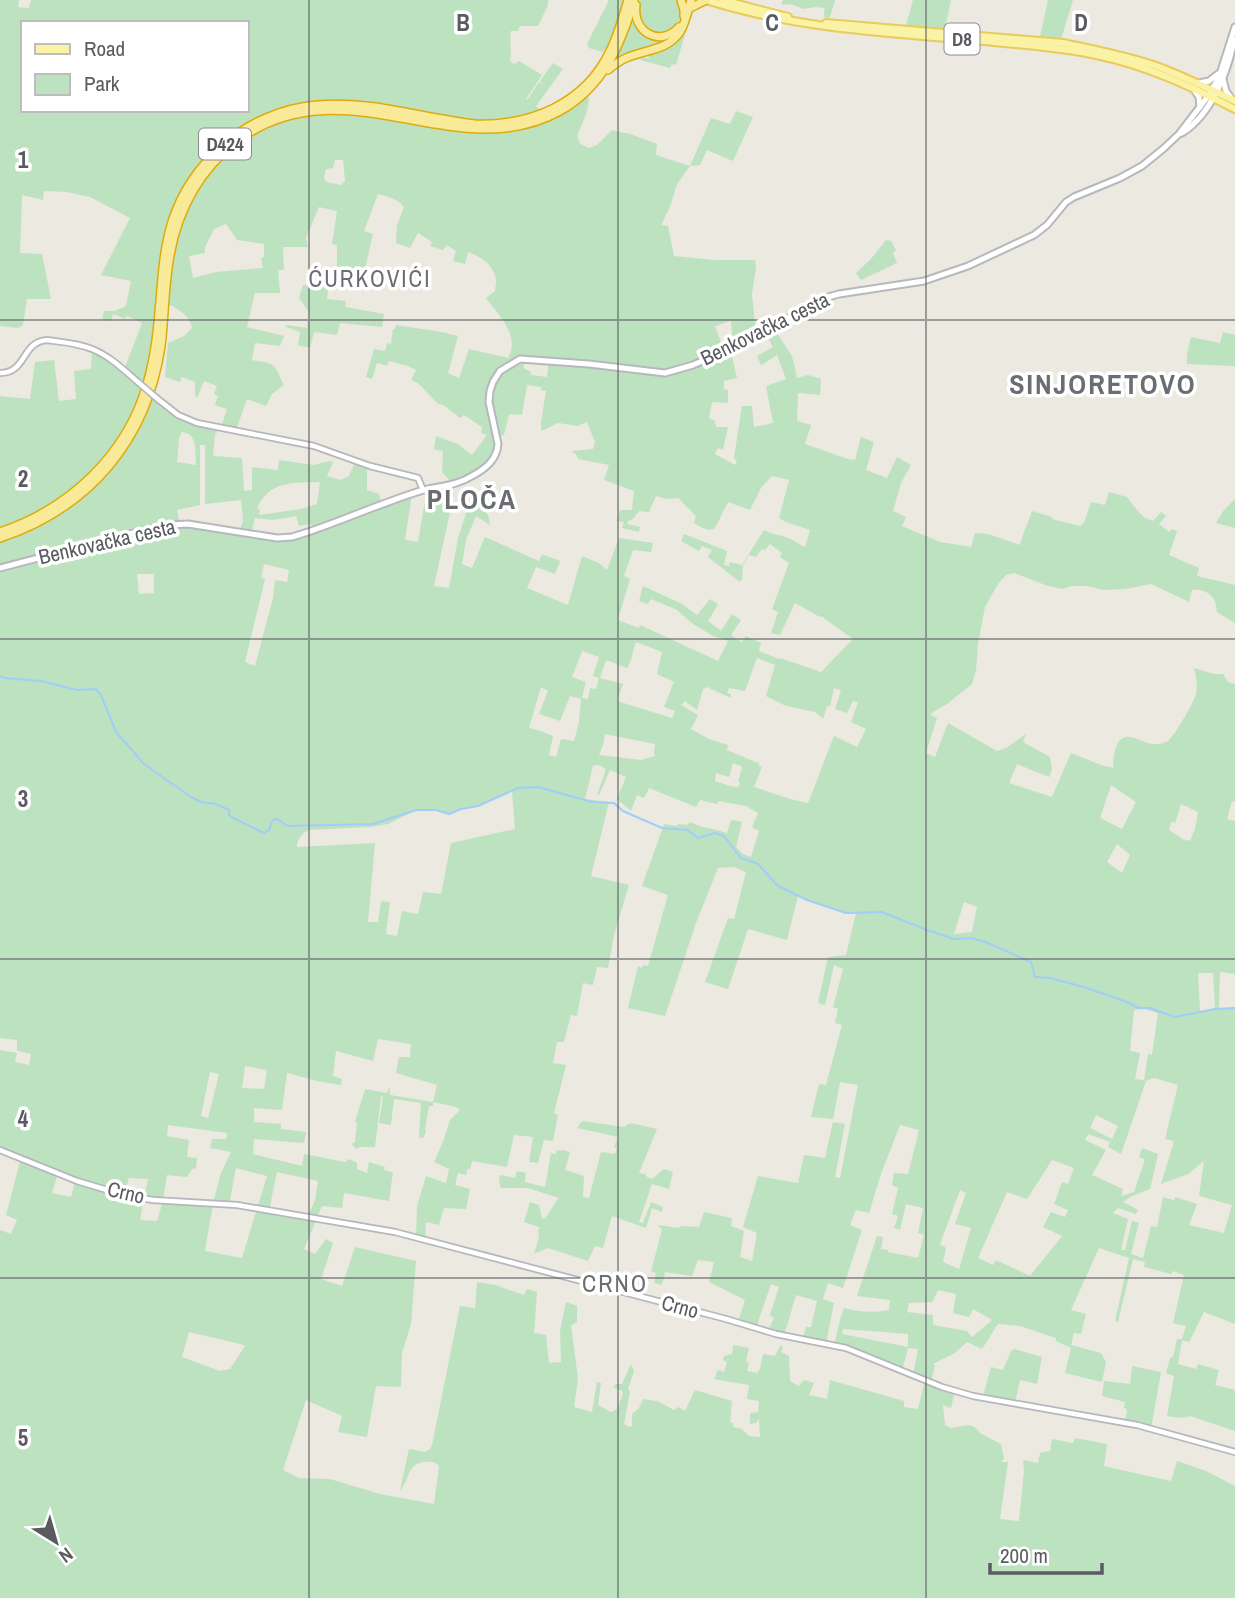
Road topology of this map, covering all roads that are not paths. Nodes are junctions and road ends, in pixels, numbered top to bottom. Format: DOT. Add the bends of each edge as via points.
graph roads {
  1 [pos="628,0"];
  2 [pos="636,0"];
  3 [pos="681,0"];
  4 [pos="691,0"];
  5 [pos="706,0"];
  6 [pos="722,0"];
  7 [pos="688,10"];
  8 [pos="1235,27"];
  9 [pos="1235,37"];
  10 [pos="602,75"];
  11 [pos="1222,76"];
  12 [pos="1195,85"];
  13 [pos="1212,94"];
  14 [pos="1232,102"];
  15 [pos="1202,109"];
  16 [pos="1235,109"];
  17 [pos="0,373"];
  18 [pos="423,490"];
  19 [pos="0,532"];
  20 [pos="0,538"];
  21 [pos="0,568"];
  22 [pos="0,1150"];
  23 [pos="1235,1452"];
  1 -- 19 [label="highway, D424" via="601,66 580,89 542,114 492,125 352,104 314,105 271,116 227,142 195,176 172,221 152,363 142,400 124,436 86,483 67,498 35,519"];
  2 -- 3 [label="highway" via="639,25 659,37 680,26 684,15"];
  2 -- 10 [label="highway, D424"];
  4 -- 7 [label="highway"];
  5 -- 7 [label="highway"];
  5 -- 12 [label="main road, D8" via="804,24 1096,55"];
  6 -- 12 [label="main road, D8" via="804,20 1063,44 1158,67"];
  7 -- 10 [label="highway" via="669,43 624,58"];
  8 -- 11 [label="main road"];
  9 -- 11 [label="main road"];
  10 -- 20 [label="highway, D424" via="566,107 518,127 474,129 370,112 324,110 271,122 231,146 198,181 177,223 157,366 148,399 128,441 71,503"];
  11 -- 12 [label="main road"];
  11 -- 13 [label="main road, Benkovačka cesta"];
  11 -- 14 [label="main road"];
  12 -- 13 [label="main road, D8"];
  12 -- 15 [label="main road"];
  13 -- 14 [label="main road, D8"];
  13 -- 15 [label="main road, Benkovačka cesta"];
  14 -- 15 [label="main road"];
  14 -- 16 [label="main road, D8"];
  15 -- 18 [label="main road, Benkovačka cesta" via="1190,127 1142,166 1074,197 1041,230 968,266 924,281 821,299 750,339 665,373 550,360 514,361 500,371 490,391 498,444 494,457 460,482"];
  17 -- 18 [label="street, bridge" via="11,373 40,340 95,349 178,415 197,423 314,446 413,476"];
  18 -- 21 [label="main road, Benkovačka cesta" via="292,537 171,525"];
  22 -- 23 [label="street, Crno" via="124,1195 237,1205 396,1232 776,1334 839,1346 973,1396 1138,1425"];
}
